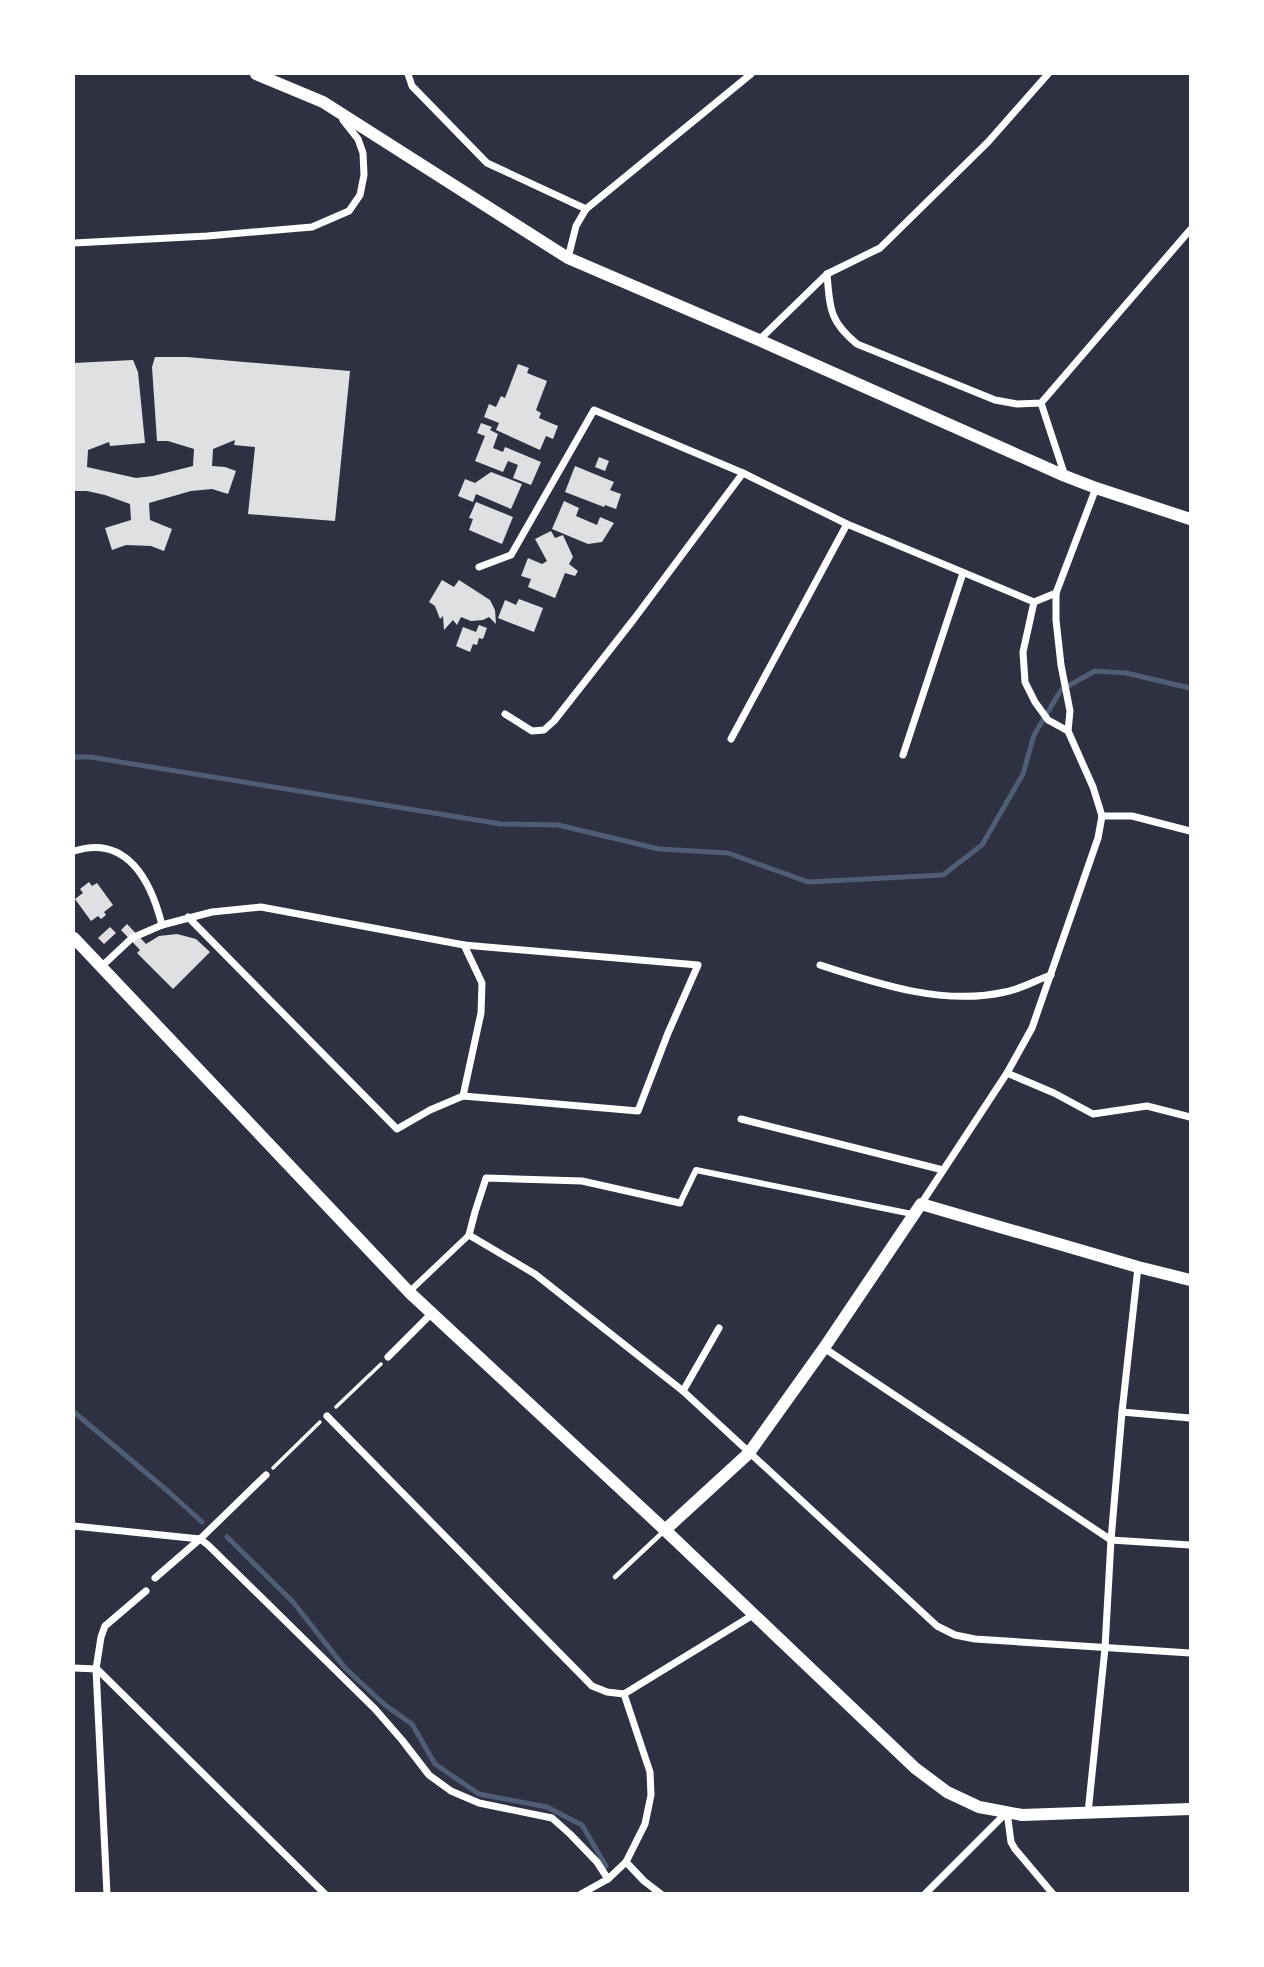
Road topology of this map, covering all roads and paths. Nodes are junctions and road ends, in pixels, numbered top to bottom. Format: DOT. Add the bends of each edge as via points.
graph roads {
  1 [pos="256,74"];
  2 [pos="408,74"];
  3 [pos="751,74"];
  4 [pos="1048,74"];
  5 [pos="323,102"];
  6 [pos="586,209"];
  7 [pos="1191,230"];
  8 [pos="74,243"];
  9 [pos="568,258"];
  10 [pos="827,274"];
  11 [pos="759,340"];
  12 [pos="1041,403"];
  13 [pos="743,473"];
  14 [pos="1065,476"];
  15 [pos="1096,488"];
  16 [pos="1191,519"];
  17 [pos="847,524"];
  18 [pos="480,567"];
  19 [pos="963,573"];
  20 [pos="1056,593"];
  21 [pos="1034,603"];
  22 [pos="505,714"];
  23 [pos="1068,732"];
  24 [pos="731,739"];
  25 [pos="903,755"];
  26 [pos="1102,816"];
  27 [pos="1191,831"];
  28 [pos="74,851"];
  29 [pos="188,917"];
  30 [pos="162,925"];
  31 [pos="74,938"];
  32 [pos="464,945"];
  33 [pos="820,965"];
  34 [pos="101,967"];
  35 [pos="1051,975"];
  36 [pos="1007,1073"];
  37 [pos="463,1096"];
  38 [pos="1191,1117"];
  39 [pos="741,1119"];
  40 [pos="943,1170"];
  41 [pos="680,1203"];
  42 [pos="918,1210"];
  43 [pos="470,1235"];
  44 [pos="1138,1267"];
  45 [pos="1191,1280"];
  46 [pos="409,1292"];
  47 [pos="432,1313"];
  48 [pos="719,1328"];
  49 [pos="824,1348"];
  50 [pos="388,1357"];
  51 [pos="683,1391"];
  52 [pos="1122,1412"];
  53 [pos="327,1416"];
  54 [pos="1191,1418"];
  55 [pos="749,1453"];
  56 [pos="267,1475"];
  57 [pos="74,1526"];
  58 [pos="665,1531"];
  59 [pos="200,1539"];
  60 [pos="1111,1540"];
  61 [pos="1191,1545"];
  62 [pos="615,1577"];
  63 [pos="155,1578"];
  64 [pos="146,1591"];
  65 [pos="753,1615"];
  66 [pos="1105,1648"];
  67 [pos="1191,1653"];
  68 [pos="74,1668"];
  69 [pos="96,1669"];
  70 [pos="624,1694"];
  71 [pos="1191,1809"];
  72 [pos="1007,1812"];
  73 [pos="1088,1813"];
  74 [pos="626,1861"];
  75 [pos="608,1879"];
  76 [pos="107,1894"];
  77 [pos="325,1894"];
  78 [pos="581,1894"];
  79 [pos="661,1894"];
  80 [pos="925,1894"];
  81 [pos="1054,1894"];
  1 -- 5 [label="street"];
  2 -- 6 [label="street" via="412,86 487,163"];
  3 -- 6 [label="street"];
  4 -- 10 [label="street" via="988,142 880,248"];
  5 -- 8 [label="street" via="348,124 363,153 360,195 349,211 312,227"];
  5 -- 9 [label="street"];
  6 -- 9 [label="street" via="576,226"];
  7 -- 12 [label="street"];
  9 -- 11 [label="street"];
  10 -- 11 [label="street"];
  10 -- 12 [label="street" via="830,311 841,331 857,344 995,400"];
  11 -- 14 [label="street"];
  12 -- 14 [label="street"];
  13 -- 17 [label="street"];
  13 -- 18 [label="street" via="594,410 511,555"];
  13 -- 22 [label="street" via="554,721 544,730 531,731"];
  14 -- 15 [label="street"];
  15 -- 16 [label="street"];
  15 -- 20 [label="street"];
  17 -- 19 [label="street"];
  17 -- 24 [label="street"];
  19 -- 21 [label="street"];
  19 -- 25 [label="street"];
  20 -- 21 [label="street"];
  20 -- 23 [label="street" via="1070,711"];
  21 -- 23 [label="street" via="1023,652 1025,682 1048,720"];
  23 -- 26 [label="street"];
  26 -- 27 [label="street" via="1132,816"];
  26 -- 35 [label="street"];
  28 -- 30 [label="street" via="110,849 130,861 152,894"];
  29 -- 30 [label="street"];
  29 -- 32 [label="street" via="261,907"];
  29 -- 37 [label="street" via="397,1129"];
  30 -- 34 [label="street" via="132,938"];
  31 -- 34 [label="street"];
  32 -- 37 [label="street" via="482,983 481,1013"];
  32 -- 37 [label="street" via="698,965 638,1111"];
  33 -- 35 [label="street" via="908,990 966,997 1006,992"];
  34 -- 46 [label="street"];
  35 -- 36 [label="street" via="1032,1028"];
  36 -- 38 [label="street" via="1093,1114 1147,1106"];
  36 -- 40 [label="street"];
  39 -- 40 [label="street"];
  40 -- 42 [label="street"];
  41 -- 42 [label="street" via="696,1170"];
  41 -- 43 [label="street" via="582,1181 486,1178"];
  42 -- 44 [label="street"];
  42 -- 49 [label="street"];
  43 -- 46 [label="street"];
  43 -- 51 [label="street" via="535,1274"];
  44 -- 45 [label="street"];
  44 -- 52 [label="street"];
  46 -- 47 [label="street"];
  47 -- 50 [label="street"];
  47 -- 58 [label="street"];
  48 -- 51 [label="street"];
  49 -- 55 [label="street"];
  49 -- 60 [label="street"];
  51 -- 55 [label="street"];
  52 -- 54 [label="street"];
  52 -- 60 [label="street"];
  53 -- 70 [label="street" via="592,1686"];
  55 -- 58 [label="street"];
  55 -- 66 [label="street" via="937,1626 975,1639"];
  56 -- 59 [label="street"];
  57 -- 59 [label="street"];
  58 -- 62 [label="lane"];
  58 -- 65 [label="street"];
  59 -- 63 [label="street"];
  59 -- 75 [label="street" via="375,1709 429,1775 479,1803 551,1818 597,1862"];
  60 -- 61 [label="street"];
  60 -- 66 [label="street"];
  64 -- 69 [label="street" via="105,1626"];
  65 -- 70 [label="street"];
  65 -- 72 [label="street" via="915,1768 947,1792 979,1807"];
  66 -- 67 [label="street"];
  66 -- 73 [label="street"];
  68 -- 69 [label="street"];
  69 -- 76 [label="street"];
  69 -- 77 [label="street"];
  70 -- 74 [label="street" via="650,1772 651,1795 645,1824"];
  71 -- 73 [label="street"];
  72 -- 73 [label="street"];
  72 -- 80 [label="street"];
  72 -- 81 [label="street" via="1015,1849"];
  74 -- 75 [label="street"];
  74 -- 79 [label="street"];
  75 -- 78 [label="street"];
}
